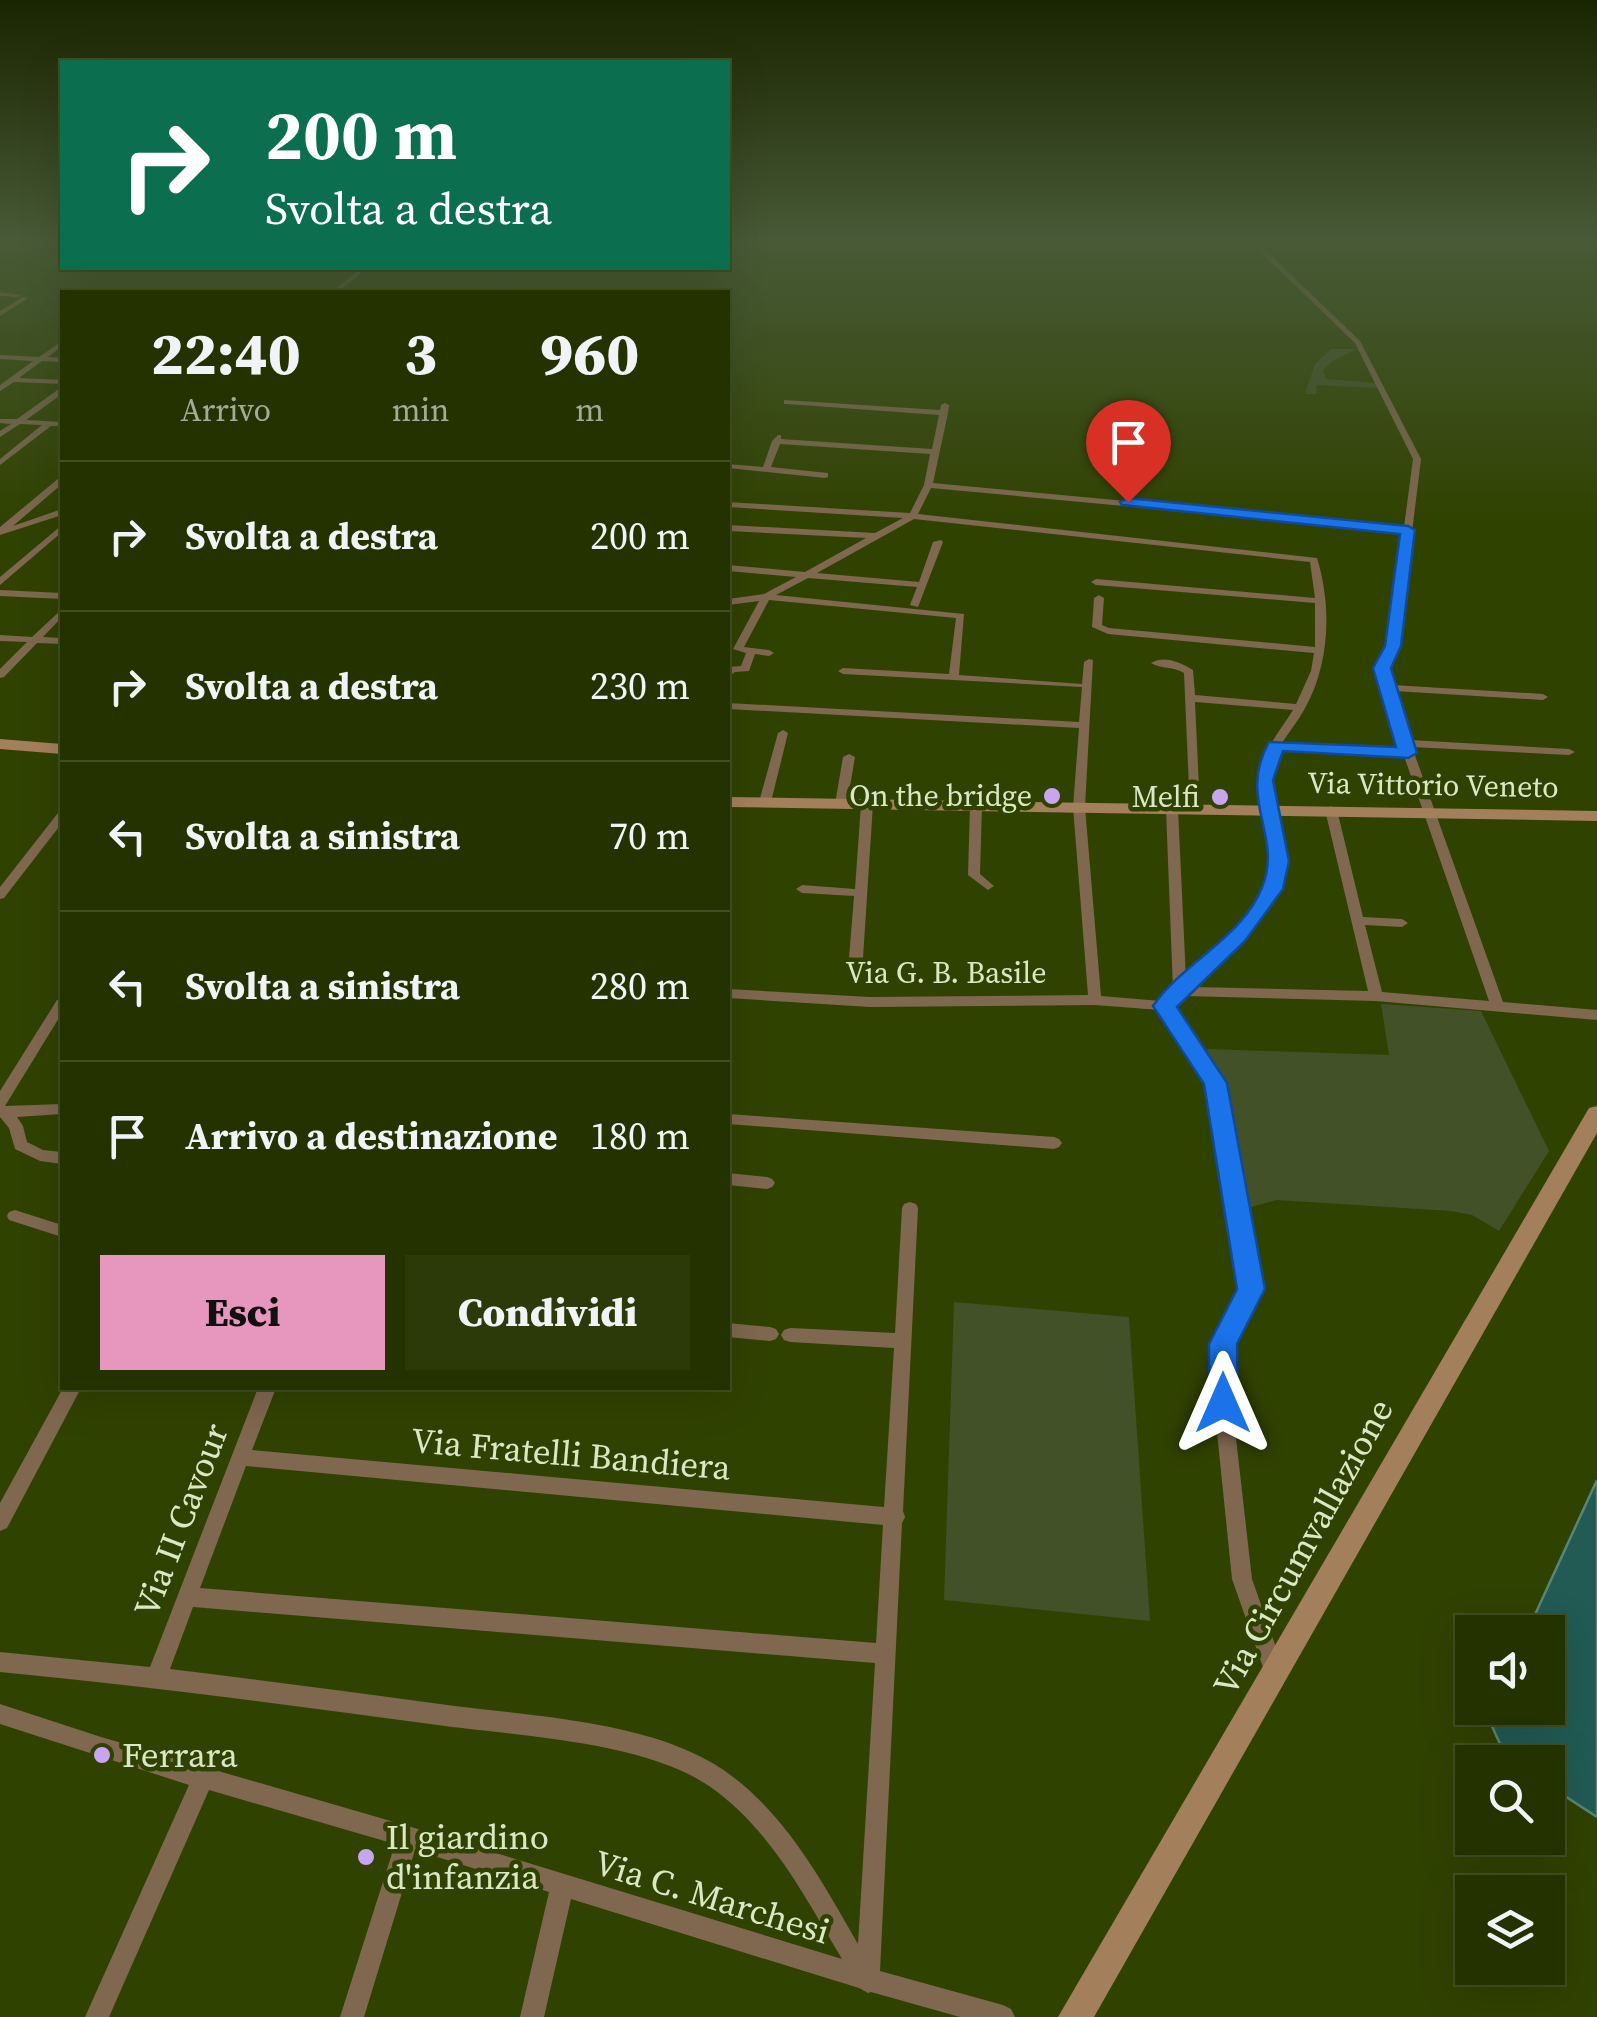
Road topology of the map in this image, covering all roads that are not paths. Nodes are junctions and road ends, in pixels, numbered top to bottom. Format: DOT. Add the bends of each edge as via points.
graph roads {
  1 [pos="1350,336"];
  2 [pos="60,345"];
  3 [pos="0,358"];
  4 [pos="41,359"];
  5 [pos="60,360"];
  6 [pos="0,380"];
  7 [pos="12,380"];
  8 [pos="60,382"];
  9 [pos="0,389"];
  10 [pos="60,392"];
  11 [pos="788,404"];
  12 [pos="0,421"];
  13 [pos="19,422"];
  14 [pos="50,423"];
  15 [pos="60,424"];
  16 [pos="0,434"];
  17 [pos="936,452"];
  18 [pos="0,463"];
  19 [pos="730,466"];
  20 [pos="766,470"];
  21 [pos="825,475"];
  22 [pos="60,482"];
  23 [pos="928,484"];
  24 [pos="47,493"];
  25 [pos="730,504"];
  26 [pos="60,508"];
  27 [pos="60,511"];
  28 [pos="913,516"];
  29 [pos="730,528"];
  30 [pos="60,530"];
  31 [pos="1408,530"];
  32 [pos="0,532"];
  33 [pos="879,536"];
  34 [pos="938,542"];
  35 [pos="730,568"];
  36 [pos="810,574"];
  37 [pos="0,582"];
  38 [pos="1096,582"];
  39 [pos="923,585"];
  40 [pos="0,592"];
  41 [pos="60,596"];
  42 [pos="766,597"];
  43 [pos="1098,598"];
  44 [pos="1320,600"];
  45 [pos="730,602"];
  46 [pos="915,606"];
  47 [pos="60,614"];
  48 [pos="0,638"];
  49 [pos="34,640"];
  50 [pos="60,641"];
  51 [pos="1320,650"];
  52 [pos="769,652"];
  53 [pos="750,655"];
  54 [pos="1089,662"];
  55 [pos="1156,663"];
  56 [pos="842,671"];
  57 [pos="730,672"];
  58 [pos="0,675"];
  59 [pos="954,678"];
  60 [pos="1078,685"];
  61 [pos="1388,688"];
  62 [pos="1543,697"];
  63 [pos="1191,698"];
  64 [pos="730,706"];
  65 [pos="1300,708"];
  66 [pos="1083,725"];
  67 [pos="783,733"];
  68 [pos="0,744"];
  69 [pos="1276,746"];
  70 [pos="1406,748"];
  71 [pos="60,749"];
  72 [pos="1569,752"];
  73 [pos="849,757"];
  74 [pos="730,802"];
  75 [pos="765,802"];
  76 [pos="841,804"];
  77 [pos="868,804"];
  78 [pos="976,806"];
  79 [pos="1079,807"];
  80 [pos="1172,809"];
  81 [pos="1194,809"];
  82 [pos="1269,810"];
  83 [pos="1331,810"];
  84 [pos="1428,812"];
  85 [pos="1597,816"];
  86 [pos="60,819"];
  87 [pos="988,886"];
  88 [pos="802,889"];
  89 [pos="861,893"];
  90 [pos="0,895"];
  91 [pos="1358,921"];
  92 [pos="1402,923"];
  93 [pos="856,958"];
  94 [pos="1180,991"];
  95 [pos="730,994"];
  96 [pos="1376,996"];
  97 [pos="1094,1000"];
  98 [pos="1498,1004"];
  99 [pos="1164,1006"];
  100 [pos="60,1007"];
  101 [pos="1597,1014"];
  102 [pos="2,1109"];
  103 [pos="60,1109"];
  104 [pos="1597,1114"];
  105 [pos="730,1119"];
  106 [pos="1054,1142"];
  107 [pos="60,1158"];
  108 [pos="730,1180"];
  109 [pos="766,1182"];
  110 [pos="910,1208"];
  111 [pos="14,1216"];
  112 [pos="60,1230"];
  113 [pos="730,1330"];
  114 [pos="770,1334"];
  115 [pos="790,1334"];
  116 [pos="904,1341"];
  117 [pos="71,1390"];
  118 [pos="266,1390"];
  119 [pos="240,1457"];
  120 [pos="896,1516"];
  121 [pos="0,1522"];
  122 [pos="187,1597"];
  123 [pos="887,1654"];
  124 [pos="0,1662"];
  125 [pos="1275,1674"];
  126 [pos="156,1676"];
  127 [pos="0,1714"];
  128 [pos="204,1779"];
  129 [pos="408,1838"];
  130 [pos="562,1888"];
  131 [pos="868,1981"];
  132 [pos="97,2017"];
  133 [pos="352,2017"];
  134 [pos="532,2017"];
  135 [pos="1003,2017"];
  136 [pos="1075,2017"];
  1 -- 31 [label="street" via="1416,459"];
  2 -- 4 [label="street"];
  3 -- 4 [label="street"];
  4 -- 5 [label="street"];
  4 -- 7 [label="street"];
  6 -- 7 [label="street"];
  7 -- 8 [label="street"];
  7 -- 9 [label="street"];
  10 -- 13 [label="street"];
  11 -- 17 [label="street" via="944,409"];
  12 -- 13 [label="street"];
  13 -- 14 [label="street"];
  13 -- 16 [label="street"];
  14 -- 15 [label="street"];
  14 -- 18 [label="street"];
  17 -- 20 [label="street" via="777,439"];
  17 -- 23 [label="street"];
  19 -- 20 [label="street"];
  20 -- 21 [label="street"];
  22 -- 24 [label="street"];
  23 -- 28 [label="street"];
  23 -- 31 [label="street"];
  24 -- 26 [label="street"];
  24 -- 32 [label="street"];
  25 -- 28 [label="street"];
  27 -- 32 [label="street"];
  28 -- 33 [label="street"];
  28 -- 44 [label="street" via="1314,560"];
  29 -- 33 [label="street"];
  30 -- 37 [label="street"];
  31 -- 61 [label="street" via="1393,646 1382,668"];
  33 -- 36 [label="street"];
  34 -- 39 [label="street"];
  35 -- 36 [label="street"];
  36 -- 39 [label="street"];
  36 -- 42 [label="street"];
  38 -- 44 [label="street"];
  39 -- 46 [label="street"];
  40 -- 41 [label="street"];
  42 -- 45 [label="street"];
  42 -- 52 [label="street" via="738,649"];
  42 -- 59 [label="street" via="962,616"];
  43 -- 51 [label="street" via="1097,627 1108,632"];
  44 -- 51 [label="street"];
  47 -- 49 [label="street"];
  48 -- 49 [label="street"];
  49 -- 50 [label="street"];
  49 -- 58 [label="street"];
  51 -- 65 [label="street"];
  53 -- 57 [label="street" via="746,669"];
  54 -- 66 [label="street"];
  55 -- 63 [label="street" via="1189,672"];
  56 -- 59 [label="street"];
  59 -- 60 [label="street"];
  61 -- 62 [label="street"];
  61 -- 70 [label="street"];
  63 -- 65 [label="street"];
  63 -- 81 [label="street"];
  64 -- 66 [label="street"];
  65 -- 69 [label="street"];
  66 -- 79 [label="street"];
  67 -- 75 [label="street"];
  68 -- 71 [label="street"];
  69 -- 70 [label="street"];
  69 -- 82 [label="street" via="1264,780"];
  70 -- 72 [label="street"];
  70 -- 84 [label="street"];
  73 -- 76 [label="street"];
  74 -- 75 [label="street, Via Vittorio Veneto"];
  75 -- 76 [label="street, Via Vittorio Veneto"];
  76 -- 77 [label="street, Via Vittorio Veneto"];
  77 -- 78 [label="street, Via Vittorio Veneto"];
  77 -- 89 [label="street"];
  78 -- 79 [label="street, Via Vittorio Veneto"];
  78 -- 87 [label="street" via="974,875"];
  79 -- 80 [label="street, Via Vittorio Veneto"];
  79 -- 97 [label="street"];
  80 -- 81 [label="street, Via Vittorio Veneto"];
  80 -- 94 [label="street"];
  81 -- 82 [label="street, Via Vittorio Veneto"];
  82 -- 83 [label="street, Via Vittorio Veneto"];
  82 -- 94 [label="street" via="1279,861 1272,889 1254,919"];
  83 -- 84 [label="street, Via Vittorio Veneto"];
  83 -- 91 [label="street"];
  84 -- 85 [label="street, Via Vittorio Veneto"];
  84 -- 98 [label="street"];
  86 -- 90 [label="street"];
  88 -- 89 [label="street"];
  89 -- 93 [label="street"];
  91 -- 92 [label="street"];
  91 -- 96 [label="street"];
  94 -- 96 [label="street"];
  94 -- 99 [label="street"];
  95 -- 97 [label="street, Via G. B. Basile" via="870,1002"];
  96 -- 98 [label="street"];
  97 -- 99 [label="street, Via G. B. Basile"];
  98 -- 101 [label="street"];
  99 -- 125 [label="street" via="1208,1070 1222,1108 1251,1289 1223,1344 1223,1403 1242,1579"];
  100 -- 102 [label="street"];
  102 -- 103 [label="street"];
  102 -- 107 [label="street" via="20,1145"];
  104 -- 125 [label="street, Via Circumvallazione"];
  105 -- 106 [label="street"];
  108 -- 109 [label="street"];
  110 -- 116 [label="street"];
  111 -- 112 [label="street"];
  113 -- 114 [label="street"];
  115 -- 116 [label="street"];
  116 -- 120 [label="street"];
  117 -- 121 [label="street"];
  118 -- 119 [label="street, Via II Cavour"];
  119 -- 120 [label="street, Via Fratelli Bandiera"];
  119 -- 122 [label="street, Via II Cavour"];
  120 -- 123 [label="street"];
  122 -- 123 [label="street"];
  122 -- 126 [label="street, Via II Cavour"];
  123 -- 131 [label="street"];
  124 -- 126 [label="street"];
  125 -- 136 [label="street, Via Circumvallazione"];
  126 -- 131 [label="street" via="672,1752 715,1777 776,1829"];
  127 -- 128 [label="street, Via C. Marchesi"];
  128 -- 129 [label="street, Via C. Marchesi"];
  128 -- 132 [label="street"];
  129 -- 130 [label="street, Via C. Marchesi"];
  129 -- 133 [label="street"];
  130 -- 131 [label="street, Via C. Marchesi"];
  130 -- 134 [label="street"];
  131 -- 135 [label="street, Via C. Marchesi"];
}
